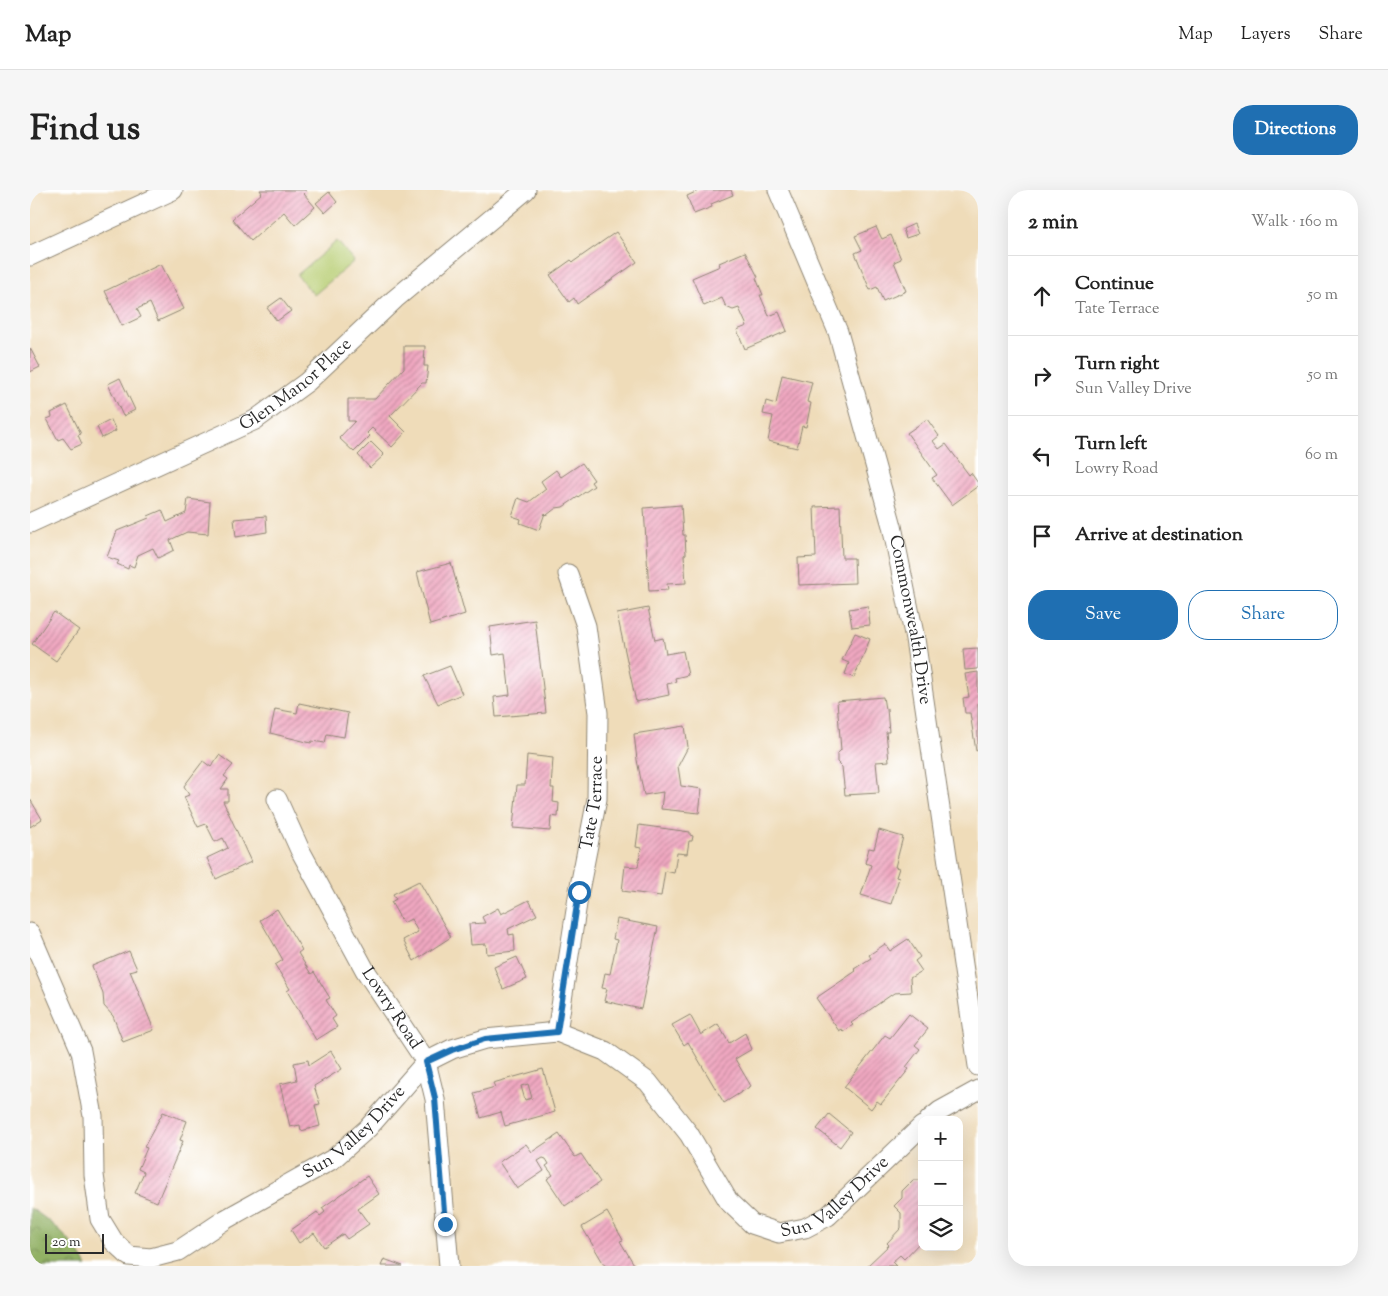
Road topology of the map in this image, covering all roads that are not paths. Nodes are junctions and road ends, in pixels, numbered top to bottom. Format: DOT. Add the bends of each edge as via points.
graph roads {
  1 [pos="173,190"];
  2 [pos="526,190"];
  3 [pos="778,190"];
  4 [pos="30,256"];
  5 [pos="30,523"];
  6 [pos="568,574"];
  7 [pos="277,800"];
  8 [pos="30,932"];
  9 [pos="557,1032"];
  10 [pos="426,1062"];
  11 [pos="978,1066"];
  12 [pos="978,1090"];
  13 [pos="934,1116"];
  14 [pos="918,1130"];
  15 [pos="449,1266"];
  1 -- 4 [label="street"];
  2 -- 5 [label="street, Glen Manor Place" via="395,299 307,382 254,420"];
  3 -- 11 [label="street, Commonwealth Drive" via="838,332 892,526 915,639"];
  6 -- 9 [label="street, Tate Terrace" via="586,626 598,713 597,799"];
  7 -- 10 [label="street, Lowry Road" via="300,850 365,970"];
  8 -- 10 [label="street, Sun Valley Drive" via="81,1050 93,1116 94,1175 100,1219 114,1242 129,1256 151,1258 178,1251 226,1219 333,1159 368,1128"];
  9 -- 10 [label="street, Sun Valley Drive" via="485,1039"];
  9 -- 14 [label="street, Sun Valley Drive" via="605,1051 648,1082 689,1134 729,1202 752,1224 779,1233 805,1228 828,1216"];
  10 -- 15 [label="street, Lowry Road" via="435,1098"];
  12 -- 13 [label="street"];
}
